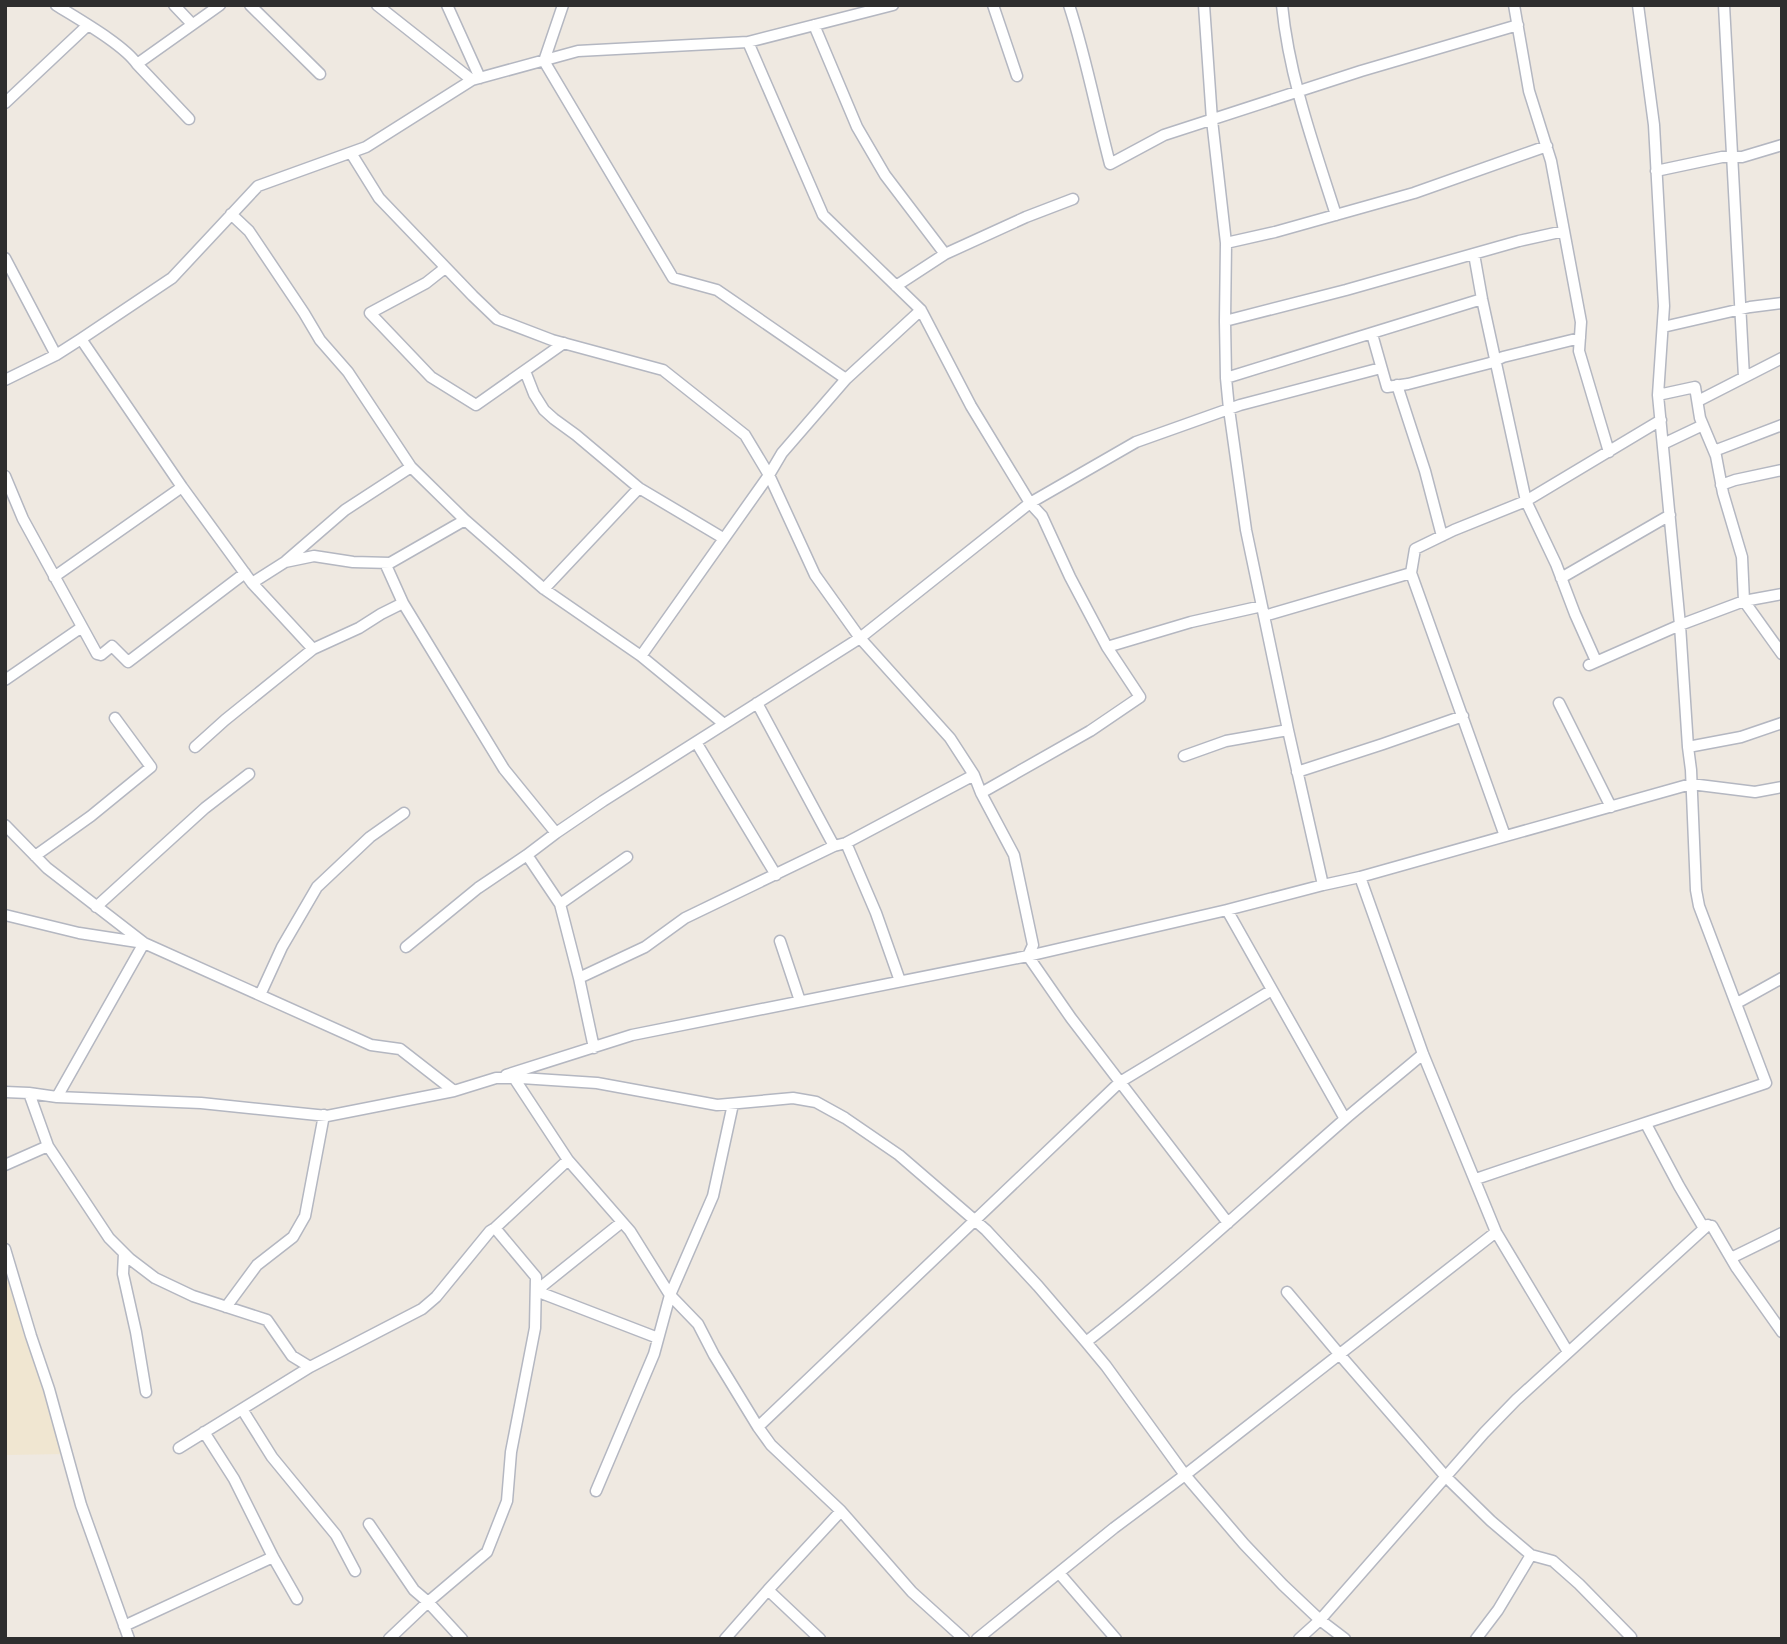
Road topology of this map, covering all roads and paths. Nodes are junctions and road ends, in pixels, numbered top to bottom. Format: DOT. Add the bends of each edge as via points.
graph roads {
  1 [pos="56,5"];
  2 [pos="174,5"];
  3 [pos="220,5"];
  4 [pos="250,5"];
  5 [pos="377,5"];
  6 [pos="447,5"];
  7 [pos="563,5"];
  8 [pos="893,5"];
  9 [pos="993,5"];
  10 [pos="1069,5"];
  11 [pos="1204,5"];
  12 [pos="1282,5"];
  13 [pos="1514,5"];
  14 [pos="1638,5"];
  15 [pos="1724,5"];
  16 [pos="192,24"];
  17 [pos="88,25"];
  18 [pos="814,25"];
  19 [pos="1518,25"];
  20 [pos="748,42"];
  21 [pos="544,61"];
  22 [pos="137,64"];
  23 [pos="320,74"];
  24 [pos="1017,76"];
  25 [pos="476,79"];
  26 [pos="1298,92"];
  27 [pos="5,103"];
  28 [pos="189,119"];
  29 [pos="1212,120"];
  30 [pos="1782,145"];
  31 [pos="1546,146"];
  32 [pos="351,153"];
  33 [pos="1732,157"];
  34 [pos="1657,171"];
  35 [pos="1073,199"];
  36 [pos="231,214"];
  37 [pos="1336,215"];
  38 [pos="1564,231"];
  39 [pos="1226,243"];
  40 [pos="945,254"];
  41 [pos="1474,254"];
  42 [pos="5,258"];
  43 [pos="445,268"];
  44 [pos="896,286"];
  45 [pos="1482,299"];
  46 [pos="1782,303"];
  47 [pos="921,310"];
  48 [pos="1741,310"];
  49 [pos="1224,321"];
  50 [pos="1663,327"];
  51 [pos="1372,334"];
  52 [pos="1580,338"];
  53 [pos="82,339"];
  54 [pos="565,344"];
  55 [pos="56,355"];
  56 [pos="1782,358"];
  57 [pos="1496,360"];
  58 [pos="1381,368"];
  59 [pos="525,371"];
  60 [pos="1744,377"];
  61 [pos="1226,378"];
  62 [pos="846,379"];
  63 [pos="5,380"];
  64 [pos="1397,385"];
  65 [pos="1658,396"];
  66 [pos="1698,401"];
  67 [pos="1229,409"];
  68 [pos="1661,420"];
  69 [pos="1703,425"];
  70 [pos="1782,425"];
  71 [pos="1663,444"];
  72 [pos="1714,451"];
  73 [pos="1609,452"];
  74 [pos="411,467"];
  75 [pos="1782,470"];
  76 [pos="769,475"];
  77 [pos="5,476"];
  78 [pos="1721,485"];
  79 [pos="181,487"];
  80 [pos="639,488"];
  81 [pos="1527,501"];
  82 [pos="1030,503"];
  83 [pos="1670,515"];
  84 [pos="465,520"];
  85 [pos="1442,536"];
  86 [pos="723,538"];
  87 [pos="285,562"];
  88 [pos="385,563"];
  89 [pos="245,573"];
  90 [pos="1411,573"];
  91 [pos="54,577"];
  92 [pos="1561,578"];
  93 [pos="252,583"];
  94 [pos="544,589"];
  95 [pos="1782,594"];
  96 [pos="1744,601"];
  97 [pos="403,603"];
  98 [pos="1263,611"];
  99 [pos="1680,625"];
  100 [pos="82,627"];
  101 [pos="860,638"];
  102 [pos="1107,647"];
  103 [pos="313,649"];
  104 [pos="1781,652"];
  105 [pos="641,656"];
  106 [pos="5,680"];
  107 [pos="757,703"];
  108 [pos="1559,703"];
  109 [pos="1463,716"];
  110 [pos="115,718"];
  111 [pos="1782,723"];
  112 [pos="724,724"];
  113 [pos="1288,730"];
  114 [pos="696,742"];
  115 [pos="195,747"];
  116 [pos="1688,747"];
  117 [pos="1184,756"];
  118 [pos="1297,772"];
  119 [pos="249,774"];
  120 [pos="974,775"];
  121 [pos="1691,784"];
  122 [pos="1782,787"];
  123 [pos="981,793"];
  124 [pos="1611,807"];
  125 [pos="404,813"];
  126 [pos="5,825"];
  127 [pos="556,833"];
  128 [pos="1505,836"];
  129 [pos="846,843"];
  130 [pos="834,846"];
  131 [pos="527,855"];
  132 [pos="34,856"];
  133 [pos="627,857"];
  134 [pos="776,875"];
  135 [pos="1360,877"];
  136 [pos="1322,885"];
  137 [pos="560,904"];
  138 [pos="96,906"];
  139 [pos="1227,910"];
  140 [pos="5,915"];
  141 [pos="780,941"];
  142 [pos="144,943"];
  143 [pos="406,947"];
  144 [pos="1028,956"];
  145 [pos="579,978"];
  146 [pos="1782,978"];
  147 [pos="900,981"];
  148 [pos="1272,990"];
  149 [pos="260,995"];
  150 [pos="800,1001"];
  151 [pos="1737,1003"];
  152 [pos="594,1048"];
  153 [pos="1423,1054"];
  154 [pos="496,1078"];
  155 [pos="514,1078"];
  156 [pos="1120,1082"];
  157 [pos="454,1091"];
  158 [pos="5,1093"];
  159 [pos="29,1093"];
  160 [pos="57,1097"];
  161 [pos="733,1104"];
  162 [pos="324,1115"];
  163 [pos="1345,1119"];
  164 [pos="1646,1124"];
  165 [pos="48,1146"];
  166 [pos="568,1160"];
  167 [pos="5,1165"];
  168 [pos="1476,1179"];
  169 [pos="975,1221"];
  170 [pos="622,1222"];
  171 [pos="1228,1223"];
  172 [pos="1708,1226"];
  173 [pos="495,1228"];
  174 [pos="1496,1232"];
  175 [pos="1782,1233"];
  176 [pos="5,1249"];
  177 [pos="124,1253"];
  178 [pos="1731,1258"];
  179 [pos="536,1291"];
  180 [pos="1287,1292"];
  181 [pos="670,1294"];
  182 [pos="226,1307"];
  183 [pos="1782,1332"];
  184 [pos="658,1338"];
  185 [pos="1086,1342"];
  186 [pos="1568,1352"];
  187 [pos="1340,1355"];
  188 [pos="310,1367"];
  189 [pos="146,1392"];
  190 [pos="242,1409"];
  191 [pos="758,1427"];
  192 [pos="204,1432"];
  193 [pos="178,1447"];
  194 [pos="1185,1475"];
  195 [pos="1446,1477"];
  196 [pos="596,1491"];
  197 [pos="841,1511"];
  198 [pos="369,1524"];
  199 [pos="1531,1555"];
  200 [pos="273,1556"];
  201 [pos="355,1571"];
  202 [pos="1059,1573"];
  203 [pos="768,1590"];
  204 [pos="297,1599"];
  205 [pos="428,1602"];
  206 [pos="1320,1620"];
  207 [pos="124,1626"];
  208 [pos="734,1630"];
  209 [pos="129,1639"];
  210 [pos="389,1639"];
  211 [pos="462,1639"];
  212 [pos="725,1639"];
  213 [pos="742,1639"];
  214 [pos="820,1639"];
  215 [pos="964,1639"];
  216 [pos="977,1639"];
  217 [pos="1116,1639"];
  218 [pos="1299,1639"];
  219 [pos="1345,1639"];
  220 [pos="1476,1639"];
  221 [pos="1629,1639"];
  1 -- 17 [label="street"];
  2 -- 16 [label="street"];
  3 -- 16 [label="street"];
  4 -- 23 [label="street"];
  5 -- 25 [label="street"];
  6 -- 25 [label="street"];
  7 -- 21 [label="street"];
  8 -- 18 [label="street"];
  9 -- 24 [label="street"];
  10 -- 29 [label="street" via="1110,164 1164,135"];
  11 -- 29 [label="street"];
  12 -- 26 [label="street"];
  13 -- 19 [label="street"];
  14 -- 34 [label="street"];
  15 -- 33 [label="street"];
  16 -- 22 [label="street"];
  17 -- 22 [label="street"];
  17 -- 27 [label="street"];
  18 -- 20 [label="street"];
  18 -- 40 [label="street" via="857,128 885,175"];
  19 -- 26 [label="street"];
  19 -- 31 [label="street" via="1529,91"];
  20 -- 21 [label="street" via="578,51"];
  20 -- 44 [label="street" via="823,215"];
  21 -- 25 [label="street"];
  21 -- 62 [label="street" via="673,278 717,290"];
  22 -- 28 [label="street"];
  25 -- 32 [label="street"];
  26 -- 29 [label="street"];
  26 -- 37 [label="street"];
  29 -- 39 [label="street"];
  30 -- 33 [label="street"];
  31 -- 37 [label="street"];
  31 -- 38 [label="street"];
  32 -- 36 [label="street" via="258,186"];
  32 -- 43 [label="street" via="379,198"];
  33 -- 34 [label="street"];
  33 -- 48 [label="street"];
  34 -- 50 [label="street"];
  35 -- 40 [label="street"];
  36 -- 53 [label="street" via="172,278"];
  36 -- 74 [label="street" via="249,231"];
  37 -- 39 [label="street"];
  38 -- 41 [label="street"];
  38 -- 52 [label="street"];
  39 -- 49 [label="street"];
  40 -- 44 [label="street"];
  41 -- 45 [label="street"];
  41 -- 49 [label="street"];
  42 -- 55 [label="street"];
  43 -- 54 [label="street" via="497,319"];
  43 -- 59 [label="street" via="370,313 431,377 476,405"];
  44 -- 47 [label="street"];
  45 -- 51 [label="street"];
  45 -- 57 [label="street"];
  46 -- 48 [label="street"];
  47 -- 62 [label="street"];
  47 -- 82 [label="street" via="971,406"];
  48 -- 50 [label="street"];
  48 -- 60 [label="street"];
  49 -- 61 [label="street"];
  50 -- 65 [label="street"];
  51 -- 58 [label="street"];
  51 -- 61 [label="street"];
  52 -- 57 [label="street"];
  52 -- 73 [label="street" via="1579,351"];
  53 -- 55 [label="street"];
  53 -- 79 [label="street"];
  54 -- 59 [label="street"];
  54 -- 76 [label="street" via="663,370 745,435"];
  55 -- 63 [label="street"];
  56 -- 60 [label="street"];
  57 -- 64 [label="street"];
  57 -- 81 [label="street"];
  58 -- 64 [label="street" via="1387,387"];
  58 -- 67 [label="street"];
  59 -- 80 [label="street" via="544,410"];
  60 -- 66 [label="street"];
  61 -- 67 [label="street"];
  62 -- 76 [label="street" via="782,453"];
  64 -- 85 [label="street"];
  65 -- 66 [label="street" via="1695,387"];
  65 -- 68 [label="street"];
  66 -- 69 [label="street"];
  67 -- 82 [label="street" via="1136,442"];
  67 -- 98 [label="street"];
  68 -- 71 [label="street"];
  68 -- 73 [label="street"];
  69 -- 71 [label="street"];
  69 -- 72 [label="street"];
  70 -- 72 [label="street"];
  71 -- 83 [label="street"];
  72 -- 78 [label="street"];
  73 -- 81 [label="street"];
  74 -- 84 [label="street"];
  74 -- 87 [label="street" via="345,510"];
  75 -- 78 [label="street"];
  76 -- 86 [label="street"];
  76 -- 101 [label="street" via="815,575"];
  77 -- 91 [label="street"];
  78 -- 96 [label="street" via="1742,556"];
  79 -- 89 [label="street"];
  79 -- 91 [label="street"];
  80 -- 86 [label="street"];
  80 -- 94 [label="street"];
  81 -- 85 [label="street"];
  81 -- 92 [label="street"];
  82 -- 101 [label="street"];
  82 -- 102 [label="street" via="1042,516"];
  83 -- 92 [label="street"];
  83 -- 99 [label="street"];
  84 -- 88 [label="street"];
  84 -- 94 [label="street"];
  85 -- 90 [label="street" via="1415,549"];
  86 -- 105 [label="street"];
  87 -- 88 [label="street" via="314,556"];
  87 -- 93 [label="street"];
  88 -- 97 [label="street"];
  89 -- 93 [label="street"];
  89 -- 100 [label="street" via="128,662 113,646 97,654"];
  90 -- 98 [label="street"];
  90 -- 109 [label="street"];
  91 -- 100 [label="street"];
  92 -- 99 [label="street" via="1593,663"];
  93 -- 103 [label="street"];
  94 -- 105 [label="street"];
  95 -- 96 [label="street"];
  96 -- 99 [label="street"];
  96 -- 104 [label="street"];
  97 -- 103 [label="street"];
  97 -- 127 [label="street" via="503,769"];
  98 -- 102 [label="street" via="1191,622"];
  98 -- 113 [label="street"];
  99 -- 116 [label="street"];
  100 -- 106 [label="street"];
  101 -- 107 [label="street"];
  101 -- 120 [label="street" via="950,738"];
  102 -- 123 [label="street" via="1140,697"];
  103 -- 115 [label="street"];
  105 -- 112 [label="street"];
  107 -- 112 [label="street"];
  107 -- 130 [label="street"];
  108 -- 124 [label="street"];
  109 -- 118 [label="street"];
  109 -- 128 [label="street"];
  110 -- 132 [label="street" via="151,767"];
  111 -- 116 [label="street"];
  112 -- 114 [label="street"];
  113 -- 117 [label="street" via="1226,741"];
  113 -- 118 [label="street"];
  114 -- 127 [label="street"];
  114 -- 134 [label="street"];
  116 -- 121 [label="street"];
  118 -- 136 [label="street"];
  119 -- 138 [label="street"];
  120 -- 123 [label="street"];
  120 -- 129 [label="street"];
  121 -- 122 [label="street" via="1755,792"];
  121 -- 124 [label="street"];
  121 -- 151 [label="street" via="1699,906"];
  123 -- 144 [label="street" via="1014,855 1033,945"];
  124 -- 128 [label="street"];
  125 -- 149 [label="street" via="370,837 317,887"];
  126 -- 132 [label="street"];
  127 -- 131 [label="street"];
  128 -- 135 [label="street"];
  129 -- 130 [label="street"];
  129 -- 147 [label="street"];
  130 -- 134 [label="street"];
  131 -- 137 [label="street"];
  131 -- 143 [label="street"];
  132 -- 138 [label="street"];
  133 -- 137 [label="street"];
  134 -- 145 [label="street" via="685,918 645,947"];
  135 -- 136 [label="street"];
  135 -- 153 [label="street"];
  136 -- 139 [label="street"];
  137 -- 145 [label="street"];
  138 -- 142 [label="street"];
  139 -- 144 [label="street"];
  139 -- 148 [label="street"];
  140 -- 142 [label="street"];
  141 -- 150 [label="street"];
  142 -- 149 [label="street"];
  142 -- 160 [label="street"];
  144 -- 147 [label="street"];
  144 -- 156 [label="street"];
  145 -- 152 [label="street"];
  146 -- 151 [label="street"];
  147 -- 150 [label="street"];
  148 -- 156 [label="street"];
  148 -- 163 [label="street"];
  149 -- 157 [label="street" via="371,1045 400,1049"];
  150 -- 152 [label="street" via="632,1035"];
  151 -- 164 [label="street" via="1766,1083"];
  152 -- 154 [label="street"];
  153 -- 163 [label="street"];
  153 -- 168 [label="street"];
  154 -- 155 [label="street"];
  154 -- 157 [label="street"];
  155 -- 161 [label="street" via="597,1083"];
  155 -- 166 [label="street"];
  156 -- 169 [label="street"];
  156 -- 171 [label="street"];
  157 -- 162 [label="street"];
  158 -- 159 [label="street"];
  159 -- 160 [label="street"];
  159 -- 165 [label="street"];
  160 -- 162 [label="street" via="201,1103"];
  161 -- 169 [label="street" via="793,1098 816,1102 899,1155"];
  161 -- 181 [label="street" via="713,1196"];
  162 -- 182 [label="street" via="305,1216 293,1237 257,1265"];
  163 -- 171 [label="street"];
  164 -- 168 [label="street"];
  164 -- 172 [label="street" via="1702,1225"];
  165 -- 167 [label="street"];
  165 -- 177 [label="street" via="109,1238"];
  166 -- 170 [label="street"];
  166 -- 173 [label="street"];
  168 -- 174 [label="street"];
  169 -- 185 [label="street"];
  169 -- 191 [label="street"];
  170 -- 179 [label="street"];
  170 -- 181 [label="street"];
  171 -- 185 [label="street"];
  172 -- 178 [label="street"];
  172 -- 186 [label="street"];
  173 -- 179 [label="street" via="536,1277"];
  173 -- 188 [label="street" via="422,1309"];
  174 -- 186 [label="street"];
  174 -- 187 [label="street"];
  175 -- 178 [label="street"];
  176 -- 207 [label="street" via="81,1505"];
  177 -- 182 [label="street" via="155,1278"];
  177 -- 189 [label="street" via="123,1273"];
  178 -- 183 [label="street"];
  179 -- 184 [label="street"];
  179 -- 205 [label="street" via="535,1328 511,1452 507,1501 487,1552"];
  180 -- 187 [label="street"];
  181 -- 184 [label="street"];
  181 -- 191 [label="street" via="698,1324"];
  182 -- 188 [label="street" via="267,1320 292,1356"];
  184 -- 196 [label="street"];
  185 -- 194 [label="street"];
  186 -- 195 [label="street"];
  187 -- 194 [label="street"];
  187 -- 195 [label="street"];
  188 -- 190 [label="street"];
  190 -- 192 [label="street"];
  190 -- 201 [label="street" via="272,1457 336,1535"];
  191 -- 197 [label="street"];
  192 -- 193 [label="street"];
  192 -- 200 [label="street"];
  194 -- 202 [label="street"];
  194 -- 206 [label="street" via="1244,1544"];
  195 -- 199 [label="street"];
  195 -- 206 [label="street"];
  197 -- 203 [label="street"];
  197 -- 215 [label="street" via="912,1592"];
  198 -- 205 [label="street" via="414,1590"];
  199 -- 220 [label="street"];
  199 -- 221 [label="street" via="1553,1561"];
  200 -- 204 [label="street"];
  200 -- 207 [label="street"];
  202 -- 216 [label="street"];
  202 -- 217 [label="street"];
  203 -- 208 [label="street"];
  203 -- 214 [label="street"];
  205 -- 210 [label="street"];
  205 -- 211 [label="street"];
  206 -- 218 [label="street"];
  206 -- 219 [label="street"];
  207 -- 209 [label="street"];
  208 -- 212 [label="street"];
  208 -- 213 [label="street"];
}
